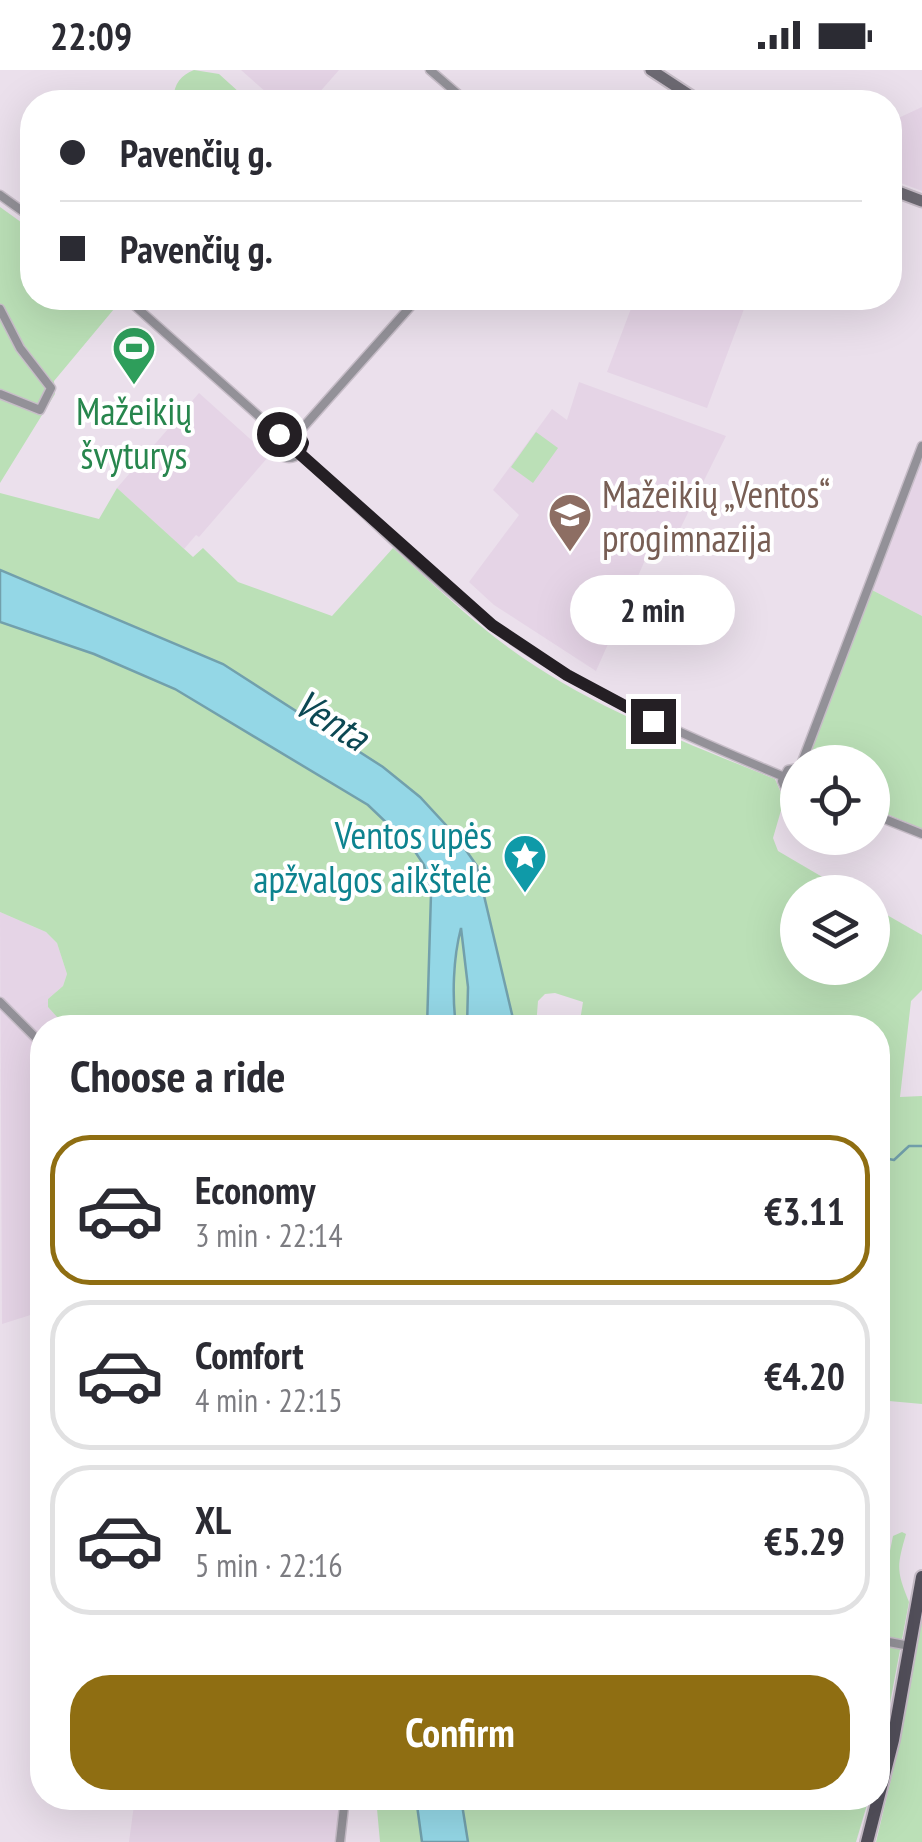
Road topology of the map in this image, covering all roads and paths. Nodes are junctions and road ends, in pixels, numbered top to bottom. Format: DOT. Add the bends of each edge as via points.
graph roads {
  1 [pos="430,70"];
  2 [pos="650,70"];
  3 [pos="453,90"];
  4 [pos="681,90"];
  5 [pos="0,309"];
  6 [pos="140,310"];
  7 [pos="407,310"];
  8 [pos="0,394"];
  9 [pos="298,433"];
  10 [pos="279,434"];
  11 [pos="922,446"];
  12 [pos="299,453"];
  13 [pos="808,745"];
  14 [pos="780,775"];
  15 [pos="890,821"];
  16 [pos="922,834"];
  17 [pos="0,1002"];
  18 [pos="30,1032"];
  19 [pos="922,1578"];
  20 [pos="890,1642"];
  21 [pos="910,1646"];
  22 [pos="890,1753"];
  23 [pos="343,1810"];
  24 [pos="876,1810"];
  25 [pos="340,1842"];
  26 [pos="867,1842"];
  1 -- 3 [label="street"];
  2 -- 4 [label="main road"];
  5 -- 8 [label="street" via="51,388 40,410"];
  6 -- 10 [label="street"];
  7 -- 9 [label="street"];
  9 -- 10 [label="street"];
  9 -- 12 [label="street"];
  10 -- 12 [label="street" via="279,453"];
  11 -- 13 [label="street"];
  12 -- 14 [label="street" via="463,602 527,650 610,700"];
  15 -- 16 [label="street"];
  17 -- 18 [label="street"];
  19 -- 21 [label="main road"];
  20 -- 21 [label="street"];
  21 -- 22 [label="main road"];
  23 -- 25 [label="street"];
  24 -- 26 [label="main road"];
}
